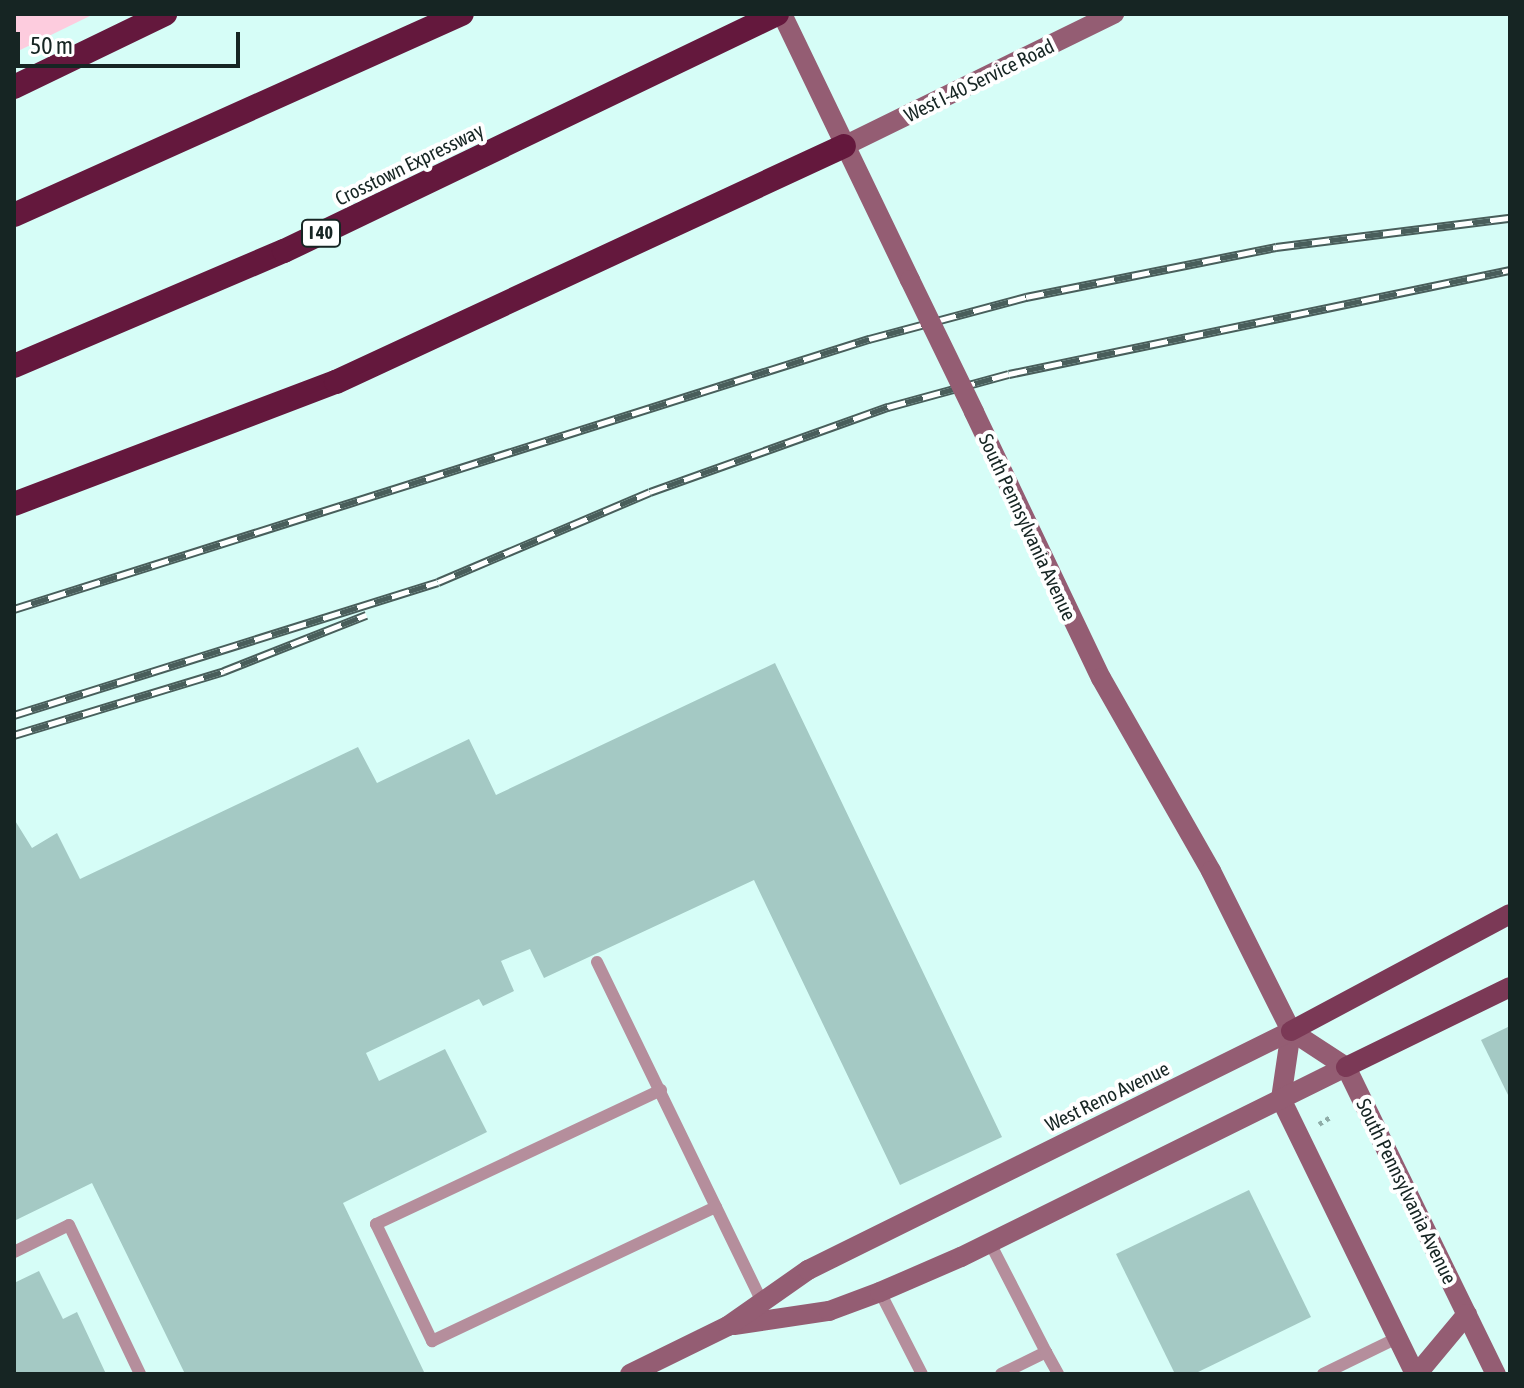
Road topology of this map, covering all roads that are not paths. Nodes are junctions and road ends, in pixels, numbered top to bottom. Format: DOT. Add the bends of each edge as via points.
graph roads {
  1 [pos="165,14"];
  2 [pos="462,14"];
  3 [pos="779,14"];
  4 [pos="1114,14"];
  5 [pos="14,87"];
  6 [pos="844,146"];
  7 [pos="14,215"];
  8 [pos="14,366"];
  9 [pos="14,504"];
  10 [pos="1510,914"];
  11 [pos="597,962"];
  12 [pos="1510,987"];
  13 [pos="1291,1031"];
  14 [pos="1346,1067"];
  15 [pos="661,1090"];
  16 [pos="1281,1099"];
  17 [pos="716,1207"];
  18 [pos="990,1243"];
  19 [pos="14,1252"];
  20 [pos="880,1292"];
  21 [pos="762,1302"];
  22 [pos="1467,1314"];
  23 [pos="728,1326"];
  24 [pos="1397,1338"];
  25 [pos="1046,1352"];
  26 [pos="140,1374"];
  27 [pos="630,1374"];
  28 [pos="922,1374"];
  29 [pos="1001,1374"];
  30 [pos="1058,1374"];
  31 [pos="1323,1374"];
  32 [pos="1416,1374"];
  33 [pos="1496,1374"];
  1 -- 5 [label="highway"];
  2 -- 7 [label="highway"];
  3 -- 6 [label="main road, South Pennsylvania Avenue"];
  3 -- 8 [label="highway, Crosstown Expressway / I 40" via="284,251"];
  4 -- 6 [label="main road, West I-40 Service Road"];
  6 -- 9 [label="highway" via="336,382"];
  6 -- 13 [label="main road, South Pennsylvania Avenue, bridge" via="1101,678 1205,860"];
  10 -- 13 [label="main road, West Reno Avenue"];
  11 -- 15 [label="lane"];
  12 -- 14 [label="main road, West Reno Avenue"];
  13 -- 14 [label="main road"];
  13 -- 16 [label="main road"];
  13 -- 21 [label="main road, West Reno Avenue" via="808,1270"];
  14 -- 16 [label="main road, West Reno Avenue"];
  14 -- 22 [label="main road, South Pennsylvania Avenue"];
  15 -- 17 [label="lane"];
  15 -- 17 [label="lane" via="376,1224 382,1237 432,1341"];
  16 -- 18 [label="main road, West Reno Avenue"];
  16 -- 24 [label="main road"];
  17 -- 21 [label="lane"];
  18 -- 20 [label="main road, West Reno Avenue"];
  18 -- 25 [label="lane"];
  19 -- 26 [label="lane" via="69,1225"];
  20 -- 23 [label="main road, West Reno Avenue" via="829,1311"];
  20 -- 28 [label="lane"];
  21 -- 23 [label="main road, West Reno Avenue"];
  22 -- 32 [label="main road"];
  22 -- 33 [label="main road, South Pennsylvania Avenue"];
  23 -- 27 [label="main road, West Reno Avenue"];
  24 -- 31 [label="lane"];
  24 -- 32 [label="main road"];
  25 -- 29 [label="lane"];
  25 -- 30 [label="lane"];
}
